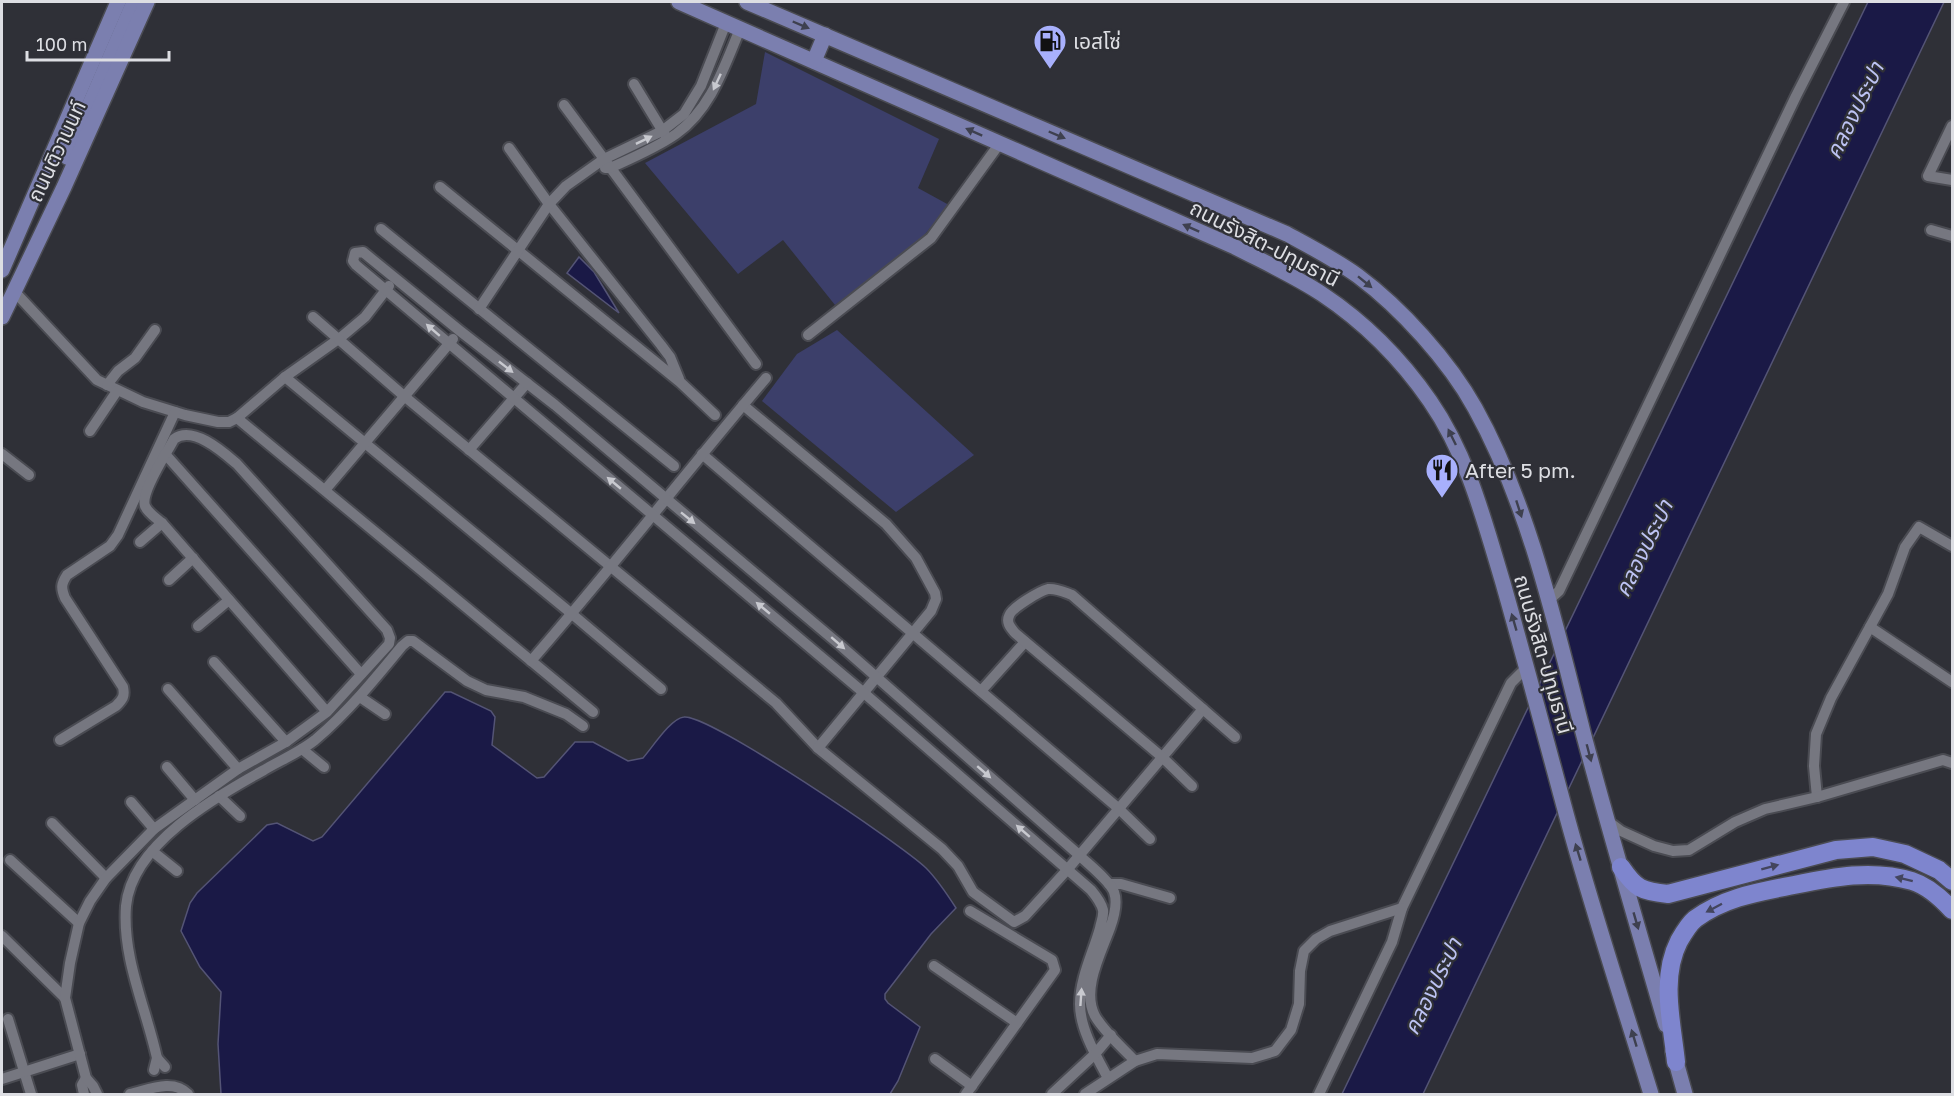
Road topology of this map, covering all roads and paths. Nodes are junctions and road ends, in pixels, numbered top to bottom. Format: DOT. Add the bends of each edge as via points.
graph roads {
  1 [pos="118,2"];
  2 [pos="134,2"];
  3 [pos="147,2"];
  4 [pos="678,2"];
  5 [pos="747,2"];
  6 [pos="1844,2"];
  7 [pos="733,26"];
  8 [pos="825,35"];
  9 [pos="814,61"];
  10 [pos="634,84"];
  11 [pos="564,105"];
  12 [pos="1953,126"];
  13 [pos="665,135"];
  14 [pos="1000,143"];
  15 [pos="509,148"];
  16 [pos="607,164"];
  17 [pos="1953,180"];
  18 [pos="440,187"];
  19 [pos="549,204"];
  20 [pos="381,229"];
  21 [pos="1931,230"];
  22 [pos="1953,236"];
  23 [pos="518,250"];
  24 [pos="2,267"];
  25 [pos="394,278"];
  26 [pos="13,290"];
  27 [pos="386,290"];
  28 [pos="479,309"];
  29 [pos="2,317"];
  30 [pos="314,317"];
  31 [pos="155,330"];
  32 [pos="460,331"];
  33 [pos="808,335"];
  34 [pos="340,338"];
  35 [pos="449,344"];
  36 [pos="756,364"];
  37 [pos="285,378"];
  38 [pos="766,378"];
  39 [pos="680,382"];
  40 [pos="527,383"];
  41 [pos="112,388"];
  42 [pos="404,396"];
  43 [pos="514,399"];
  44 [pos="743,405"];
  45 [pos="175,412"];
  46 [pos="715,416"];
  47 [pos="237,418"];
  48 [pos="90,431"];
  49 [pos="596,439"];
  50 [pos="365,443"];
  51 [pos="469,450"];
  52 [pos="2,454"];
  53 [pos="702,454"];
  54 [pos="166,455"];
  55 [pos="582,456"];
  56 [pos="674,466"];
  57 [pos="29,474"];
  58 [pos="325,490"];
  59 [pos="665,499"];
  60 [pos="652,514"];
  61 [pos="162,523"];
  62 [pos="140,542"];
  63 [pos="1953,546"];
  64 [pos="193,558"];
  65 [pos="739,560"];
  66 [pos="610,567"];
  67 [pos="725,576"];
  68 [pos="169,580"];
  69 [pos="229,600"];
  70 [pos="1549,600"];
  71 [pos="572,614"];
  72 [pos="198,626"];
  73 [pos="1870,627"];
  74 [pos="914,634"];
  75 [pos="1025,642"];
  76 [pos="531,660"];
  77 [pos="214,662"];
  78 [pos="1529,672"];
  79 [pos="361,674"];
  80 [pos="877,678"];
  81 [pos="1953,682"];
  82 [pos="168,688"];
  83 [pos="661,689"];
  84 [pos="981,691"];
  85 [pos="864,693"];
  86 [pos="360,697"];
  87 [pos="1203,709"];
  88 [pos="327,712"];
  89 [pos="593,712"];
  90 [pos="385,714"];
  91 [pos="583,726"];
  92 [pos="1235,737"];
  93 [pos="60,740"];
  94 [pos="285,742"];
  95 [pos="818,747"];
  96 [pos="302,749"];
  97 [pos="1162,757"];
  98 [pos="1953,763"];
  99 [pos="167,766"];
  100 [pos="324,767"];
  101 [pos="238,769"];
  102 [pos="1192,786"];
  103 [pos="219,796"];
  104 [pos="1817,797"];
  105 [pos="195,800"];
  106 [pos="131,802"];
  107 [pos="1118,808"];
  108 [pos="240,816"];
  109 [pos="1609,822"];
  110 [pos="52,824"];
  111 [pos="154,829"];
  112 [pos="1150,839"];
  113 [pos="152,851"];
  114 [pos="1079,855"];
  115 [pos="10,860"];
  116 [pos="1621,867"];
  117 [pos="1067,870"];
  118 [pos="177,871"];
  119 [pos="106,878"];
  120 [pos="1953,881"];
  121 [pos="1109,884"];
  122 [pos="1170,898"];
  123 [pos="1402,908"];
  124 [pos="1953,910"];
  125 [pos="970,911"];
  126 [pos="79,923"];
  127 [pos="2,936"];
  128 [pos="934,966"];
  129 [pos="65,998"];
  130 [pos="8,1019"];
  131 [pos="1017,1023"];
  132 [pos="1111,1035"];
  133 [pos="80,1054"];
  134 [pos="1095,1054"];
  135 [pos="157,1058"];
  136 [pos="935,1059"];
  137 [pos="1135,1061"];
  138 [pos="1676,1062"];
  139 [pos="24,1072"];
  140 [pos="86,1078"];
  141 [pos="156,1078"];
  142 [pos="1108,1078"];
  143 [pos="2,1079"];
  144 [pos="172,1085"];
  145 [pos="969,1090"];
  146 [pos="31,1095"];
  147 [pos="84,1095"];
  148 [pos="97,1095"];
  149 [pos="130,1095"];
  150 [pos="188,1095"];
  151 [pos="1052,1095"];
  152 [pos="1085,1095"];
  153 [pos="1319,1095"];
  154 [pos="1651,1095"];
  155 [pos="1685,1095"];
  1 -- 24 [label="main road, ถนนติวานนท์"];
  2 -- 26 [label="main road"];
  3 -- 26 [label="main road, ถนนติวานนท์" via="64,188"];
  4 -- 7 [label="main road, ถนนรังสิต-ปทุมธานี"];
  5 -- 8 [label="main road, ถนนรังสิต-ปทุมธานี, one-way"];
  6 -- 70 [label="street" via="1559,591"];
  7 -- 9 [label="main road, ถนนรังสิต-ปทุมธานี"];
  7 -- 13 [label="street" via="722,72 705,104 692,121"];
  8 -- 9 [label="main road"];
  8 -- 70 [label="main road, ถนนรังสิต-ปทุมธานี, one-way" via="1243,214 1306,244 1359,277 1408,321 1474,407 1512,486"];
  14 -- 9 [label="main road, ถนนรังสิต-ปทุมธานี, one-way"];
  10 -- 13 [label="street"];
  11 -- 16 [label="street"];
  12 -- 17 [label="street" via="1928,176"];
  13 -- 16 [label="street"];
  14 -- 33 [label="street" via="931,238"];
  78 -- 14 [label="main road, ถนนรังสิต-ปทุมธานี, one-way" via="1465,462 1448,428 1392,353 1338,305 1294,278"];
  15 -- 19 [label="street"];
  16 -- 19 [label="street" via="593,168 566,186"];
  16 -- 36 [label="street"];
  18 -- 23 [label="street"];
  19 -- 23 [label="street"];
  19 -- 39 [label="street" via="670,357"];
  20 -- 28 [label="street"];
  21 -- 22 [label="street"];
  23 -- 28 [label="street"];
  23 -- 39 [label="street"];
  25 -- 27 [label="street"];
  25 -- 27 [label="street" via="363,252 355,253 352,261"];
  25 -- 32 [label="street"];
  26 -- 29 [label="main road, ถนนติวานนท์"];
  26 -- 41 [label="street" via="87,371"];
  27 -- 34 [label="street"];
  35 -- 27 [label="street, one-way"];
  28 -- 56 [label="street"];
  30 -- 34 [label="street"];
  31 -- 41 [label="street" via="135,358 118,371"];
  32 -- 35 [label="street"];
  32 -- 40 [label="street, one-way"];
  34 -- 37 [label="street"];
  34 -- 42 [label="street"];
  35 -- 42 [label="street"];
  35 -- 43 [label="street"];
  37 -- 47 [label="street"];
  37 -- 50 [label="street"];
  38 -- 44 [label="street"];
  39 -- 46 [label="street"];
  40 -- 43 [label="street"];
  40 -- 49 [label="street"];
  41 -- 45 [label="street"];
  41 -- 48 [label="street"];
  42 -- 50 [label="street"];
  42 -- 51 [label="street"];
  43 -- 51 [label="street"];
  43 -- 55 [label="street"];
  44 -- 53 [label="street"];
  44 -- 74 [label="street" via="886,524 916,558 936,599"];
  45 -- 47 [label="street" via="218,422"];
  45 -- 93 [label="street" via="118,535 110,546 62,582 65,598 125,694 116,705"];
  47 -- 58 [label="street"];
  49 -- 55 [label="street"];
  49 -- 59 [label="street"];
  50 -- 58 [label="street"];
  50 -- 71 [label="street"];
  51 -- 66 [label="street"];
  52 -- 57 [label="street"];
  53 -- 59 [label="street"];
  53 -- 74 [label="street"];
  54 -- 61 [label="street" via="144,502 146,509"];
  54 -- 79 [label="street"];
  54 -- 79 [label="street" via="179,435 198,438 224,452 387,630 388,644"];
  60 -- 55 [label="street, one-way"];
  58 -- 76 [label="street"];
  59 -- 60 [label="street"];
  59 -- 65 [label="street, one-way"];
  60 -- 66 [label="street"];
  60 -- 67 [label="street"];
  61 -- 62 [label="street"];
  61 -- 64 [label="street"];
  63 -- 73 [label="street" via="1919,527 1905,547 1888,594"];
  64 -- 68 [label="street"];
  64 -- 69 [label="street"];
  65 -- 67 [label="street"];
  65 -- 80 [label="street, one-way"];
  66 -- 71 [label="street"];
  66 -- 95 [label="street" via="776,704"];
  85 -- 67 [label="street, one-way"];
  69 -- 72 [label="street"];
  69 -- 88 [label="street"];
  70 -- 109 [label="main road, ถนนรังสิต-ปทุมธานี, one-way"];
  71 -- 76 [label="street"];
  71 -- 83 [label="street"];
  73 -- 81 [label="street"];
  73 -- 104 [label="street" via="1816,734"];
  74 -- 80 [label="street"];
  74 -- 84 [label="street"];
  75 -- 84 [label="street"];
  75 -- 87 [label="street" via="1008,623 1008,616 1038,594 1059,590 1084,605"];
  75 -- 97 [label="street"];
  76 -- 89 [label="street"];
  77 -- 94 [label="street"];
  78 -- 123 [label="street" via="1511,683"];
  154 -- 78 [label="main road, ถนนรังสิต-ปทุมธานี, one-way" via="1565,809"];
  79 -- 88 [label="street"];
  80 -- 85 [label="street"];
  80 -- 114 [label="street, one-way"];
  82 -- 101 [label="street"];
  84 -- 107 [label="street"];
  85 -- 95 [label="street"];
  117 -- 85 [label="street, one-way"];
  86 -- 90 [label="street"];
  86 -- 91 [label="street" via="402,646 413,641 467,681 486,690 524,697 566,714"];
  86 -- 96 [label="street"];
  87 -- 92 [label="street"];
  87 -- 97 [label="street"];
  88 -- 94 [label="street"];
  94 -- 101 [label="street"];
  95 -- 117 [label="street" via="942,849 958,866 973,892 1014,922 1025,916"];
  96 -- 100 [label="street"];
  96 -- 103 [label="street"];
  97 -- 102 [label="street"];
  97 -- 107 [label="street"];
  98 -- 104 [label="street" via="1943,760"];
  99 -- 105 [label="street"];
  101 -- 105 [label="street"];
  103 -- 108 [label="street"];
  103 -- 113 [label="street"];
  104 -- 109 [label="street" via="1735,822 1689,850 1654,846"];
  105 -- 111 [label="street"];
  106 -- 111 [label="street"];
  107 -- 112 [label="street"];
  107 -- 114 [label="street"];
  109 -- 116 [label="main road, ถนนรังสิต-ปทุมธานี"];
  110 -- 119 [label="street"];
  111 -- 119 [label="street"];
  113 -- 118 [label="street"];
  113 -- 135 [label="street" via="129,889 126,908 128,952"];
  114 -- 117 [label="street"];
  114 -- 121 [label="street"];
  115 -- 126 [label="street"];
  116 -- 120 [label="highway, one-way" via="1633,884 1648,892 1668,894 1836,850 1873,848 1905,854"];
  116 -- 138 [label="main road, ถนนรังสิต-ปทุมธานี, one-way"];
  134 -- 117 [label="street, one-way" via="1080,1006 1082,983 1104,912 1099,899"];
  119 -- 126 [label="street"];
  121 -- 122 [label="street"];
  121 -- 132 [label="street" via="1115,901 1113,920 1092,980 1091,1003"];
  123 -- 137 [label="street" via="1330,931 1304,951 1299,971 1299,1004 1292,1030 1275,1051 1252,1058 1157,1054"];
  123 -- 153 [label="street" via="1392,942"];
  124 -- 138 [label="highway, one-way" via="1915,882 1866,875 1740,895 1713,907 1693,920 1671,959 1668,986"];
  125 -- 131 [label="street" via="1052,960 1052,975"];
  126 -- 129 [label="street"];
  127 -- 129 [label="street"];
  128 -- 131 [label="street"];
  129 -- 133 [label="street"];
  130 -- 139 [label="street"];
  131 -- 145 [label="street"];
  132 -- 134 [label="street"];
  132 -- 137 [label="street"];
  133 -- 139 [label="street"];
  133 -- 140 [label="street"];
  134 -- 142 [label="street"];
  134 -- 151 [label="street"];
  135 -- 141 [label="street"];
  135 -- 144 [label="street"];
  136 -- 145 [label="street"];
  137 -- 142 [label="street"];
  138 -- 155 [label="main road, ถนนรังสิต-ปทุมธานี"];
  139 -- 143 [label="street"];
  139 -- 146 [label="street"];
  140 -- 147 [label="street" via="82,1084"];
  140 -- 148 [label="street"];
  141 -- 144 [label="street"];
  141 -- 149 [label="street"];
  142 -- 152 [label="street"];
  144 -- 150 [label="street"];
}
